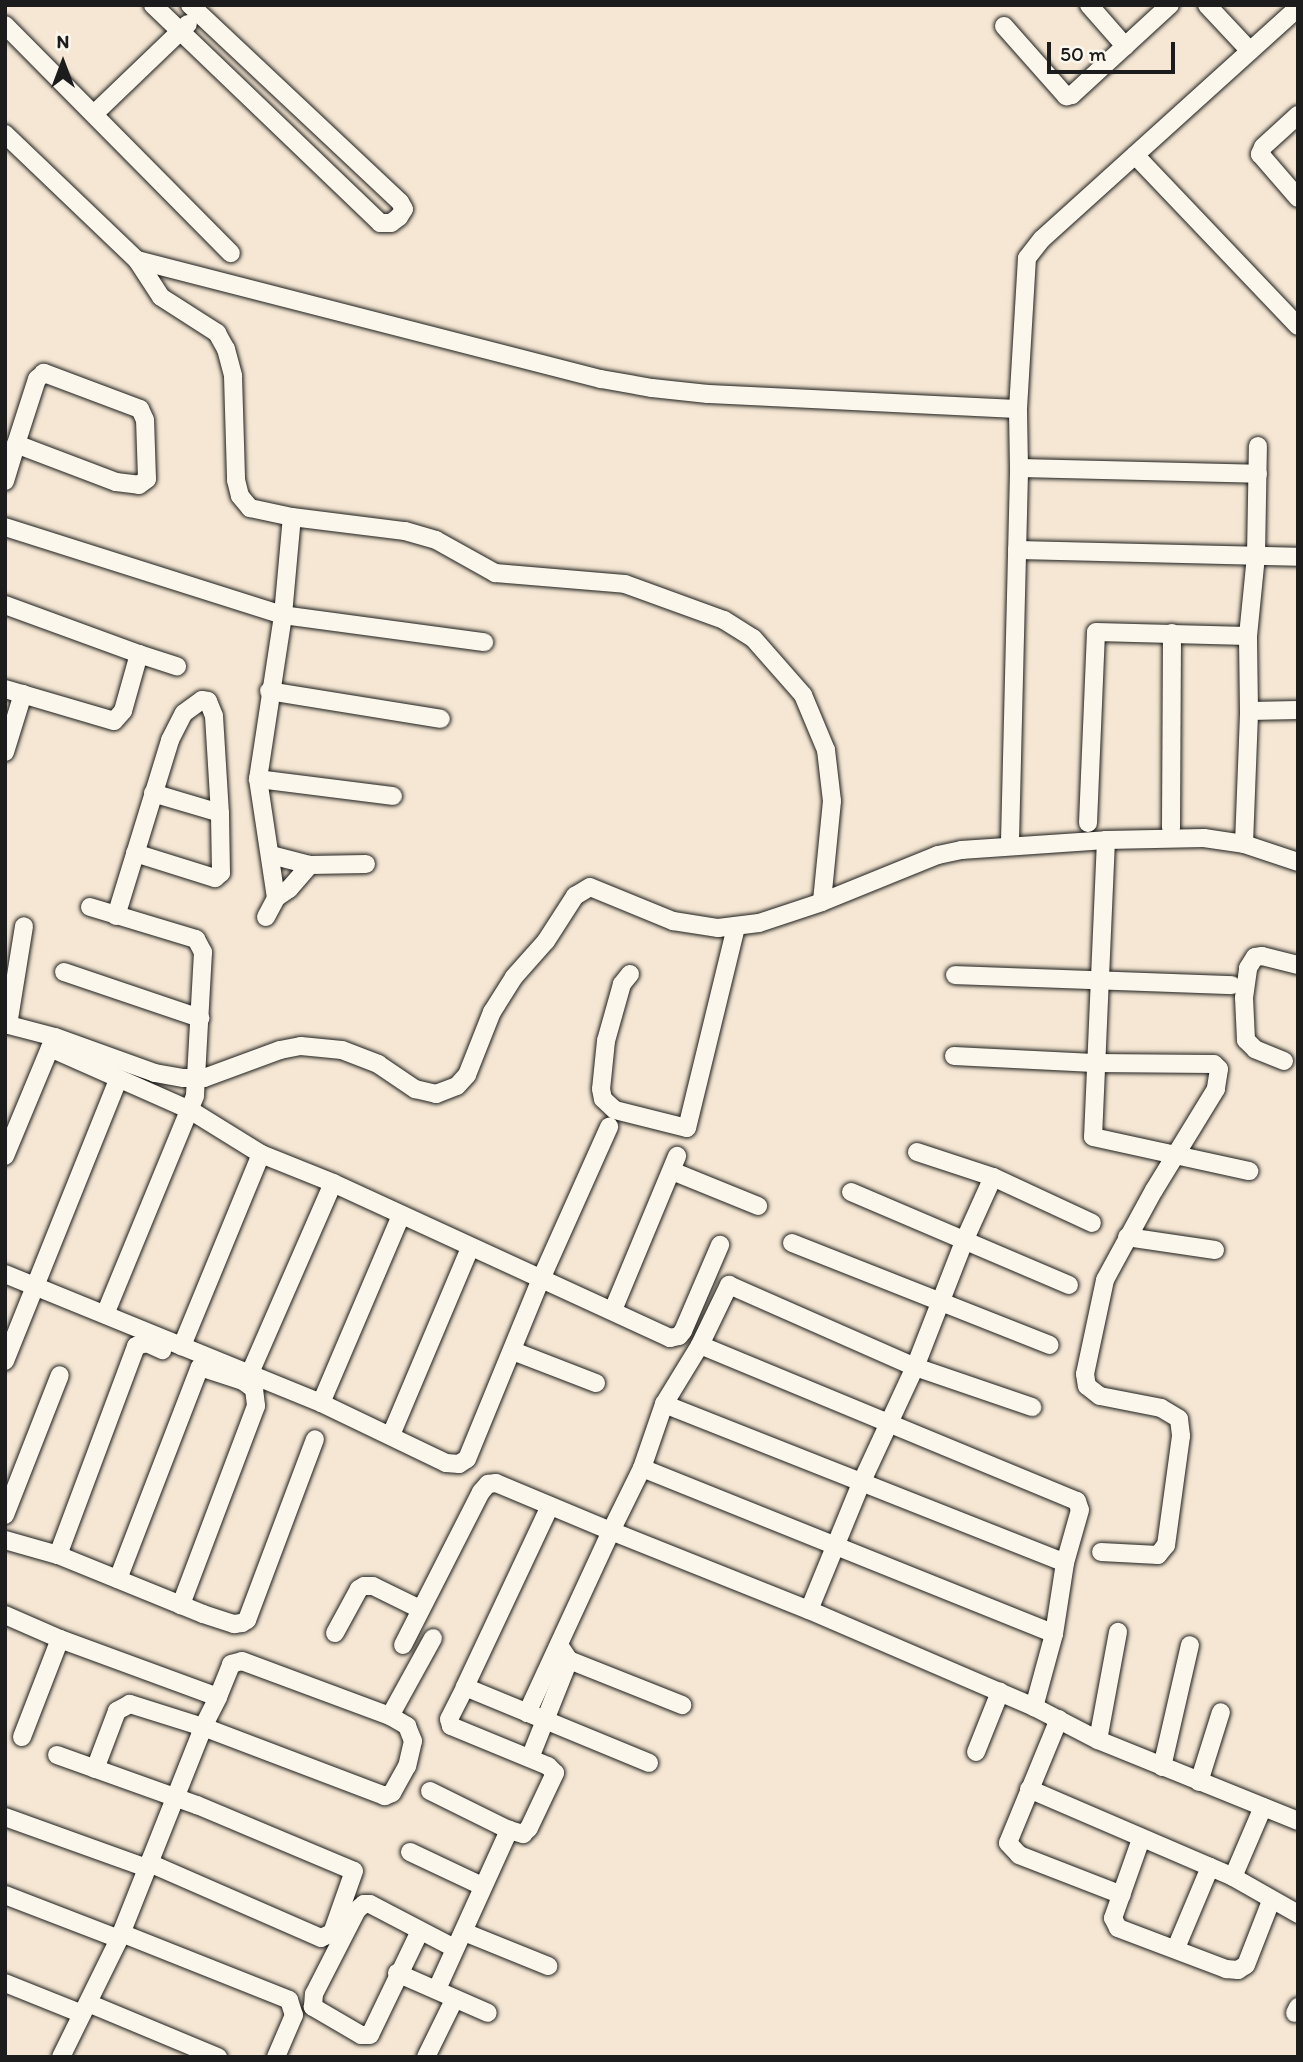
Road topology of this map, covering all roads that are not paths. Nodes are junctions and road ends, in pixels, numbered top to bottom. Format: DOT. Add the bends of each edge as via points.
graph roads {
  1 [pos="153,5"];
  2 [pos="1089,5"];
  3 [pos="1170,5"];
  4 [pos="1207,5"];
  5 [pos="1298,8"];
  6 [pos="194,9"];
  7 [pos="5,25"];
  8 [pos="1004,26"];
  9 [pos="181,32"];
  10 [pos="1125,46"];
  11 [pos="1250,51"];
  12 [pos="94,114"];
  13 [pos="1298,115"];
  14 [pos="5,134"];
  15 [pos="1135,155"];
  16 [pos="1298,198"];
  17 [pos="231,253"];
  18 [pos="137,260"];
  19 [pos="1298,326"];
  20 [pos="1018,409"];
  21 [pos="16,444"];
  22 [pos="1258,446"];
  23 [pos="1019,468"];
  24 [pos="1258,474"];
  25 [pos="5,481"];
  26 [pos="292,517"];
  27 [pos="5,527"];
  28 [pos="1017,550"];
  29 [pos="1256,556"];
  30 [pos="1298,557"];
  31 [pos="5,605"];
  32 [pos="283,615"];
  33 [pos="1172,633"];
  34 [pos="1248,636"];
  35 [pos="484,642"];
  36 [pos="139,654"];
  37 [pos="177,666"];
  38 [pos="269,691"];
  39 [pos="14,692"];
  40 [pos="1298,710"];
  41 [pos="1249,711"];
  42 [pos="441,719"];
  43 [pos="5,752"];
  44 [pos="258,779"];
  45 [pos="153,793"];
  46 [pos="393,796"];
  47 [pos="220,813"];
  48 [pos="1088,823"];
  49 [pos="1171,828"];
  50 [pos="1106,840"];
  51 [pos="1010,841"];
  52 [pos="1244,844"];
  53 [pos="135,853"];
  54 [pos="271,855"];
  55 [pos="1298,862"];
  56 [pos="366,864"];
  57 [pos="310,865"];
  58 [pos="276,898"];
  59 [pos="822,902"];
  60 [pos="90,907"];
  61 [pos="116,916"];
  62 [pos="266,917"];
  63 [pos="24,926"];
  64 [pos="736,927"];
  65 [pos="1298,965"];
  66 [pos="64,972"];
  67 [pos="630,974"];
  68 [pos="955,975"];
  69 [pos="1099,980"];
  70 [pos="1232,985"];
  71 [pos="200,1018"];
  72 [pos="7,1024"];
  73 [pos="954,1056"];
  74 [pos="1284,1061"];
  75 [pos="1094,1063"];
  76 [pos="197,1079"];
  77 [pos="118,1080"];
  78 [pos="190,1110"];
  79 [pos="609,1127"];
  80 [pos="917,1152"];
  81 [pos="261,1154"];
  82 [pos="5,1156"];
  83 [pos="1176,1157"];
  84 [pos="1249,1171"];
  85 [pos="993,1177"];
  86 [pos="333,1183"];
  87 [pos="851,1192"];
  88 [pos="758,1206"];
  89 [pos="401,1215"];
  90 [pos="1092,1223"];
  91 [pos="1127,1237"];
  92 [pos="965,1239"];
  93 [pos="792,1243"];
  94 [pos="720,1245"];
  95 [pos="470,1248"];
  96 [pos="1215,1250"];
  97 [pos="5,1274"];
  98 [pos="541,1279"];
  99 [pos="1069,1285"];
  100 [pos="36,1289"];
  101 [pos="942,1303"];
  102 [pos="613,1310"];
  103 [pos="105,1314"];
  104 [pos="700,1345"];
  105 [pos="1050,1345"];
  106 [pos="182,1346"];
  107 [pos="513,1351"];
  108 [pos="5,1361"];
  109 [pos="200,1367"];
  110 [pos="915,1367"];
  111 [pos="250,1373"];
  112 [pos="60,1375"];
  113 [pos="596,1383"];
  114 [pos="321,1402"];
  115 [pos="664,1404"];
  116 [pos="1031,1407"];
  117 [pos="889,1421"];
  118 [pos="391,1435"];
  119 [pos="315,1439"];
  120 [pos="642,1468"];
  121 [pos="862,1481"];
  122 [pos="550,1506"];
  123 [pos="5,1515"];
  124 [pos="611,1531"];
  125 [pos="5,1540"];
  126 [pos="837,1545"];
  127 [pos="1101,1552"];
  128 [pos="58,1555"];
  129 [pos="1065,1563"];
  130 [pos="118,1579"];
  131 [pos="181,1605"];
  132 [pos="420,1609"];
  133 [pos="809,1610"];
  134 [pos="5,1615"];
  135 [pos="1118,1632"];
  136 [pos="335,1633"];
  137 [pos="1054,1634"];
  138 [pos="433,1638"];
  139 [pos="60,1639"];
  140 [pos="403,1645"];
  141 [pos="1190,1645"];
  142 [pos="564,1653"];
  143 [pos="465,1687"];
  144 [pos="1000,1692"];
  145 [pos="218,1697"];
  146 [pos="682,1705"];
  147 [pos="1034,1707"];
  148 [pos="1221,1712"];
  149 [pos="527,1713"];
  150 [pos="390,1716"];
  151 [pos="1059,1719"];
  152 [pos="547,1721"];
  153 [pos="204,1727"];
  154 [pos="22,1737"];
  155 [pos="1098,1740"];
  156 [pos="976,1752"];
  157 [pos="57,1755"];
  158 [pos="530,1758"];
  159 [pos="649,1763"];
  160 [pos="1162,1767"];
  161 [pos="95,1769"];
  162 [pos="1199,1782"];
  163 [pos="1029,1790"];
  164 [pos="430,1791"];
  165 [pos="175,1797"];
  166 [pos="1263,1807"];
  167 [pos="5,1817"];
  168 [pos="1298,1821"];
  169 [pos="509,1830"];
  170 [pos="1141,1839"];
  171 [pos="410,1852"];
  172 [pos="148,1866"];
  173 [pos="1210,1867"];
  174 [pos="1233,1877"];
  175 [pos="482,1886"];
  176 [pos="5,1895"];
  177 [pos="1122,1895"];
  178 [pos="1271,1901"];
  179 [pos="1298,1914"];
  180 [pos="420,1931"];
  181 [pos="464,1932"];
  182 [pos="120,1936"];
  183 [pos="454,1948"];
  184 [pos="1177,1948"];
  185 [pos="548,1966"];
  186 [pos="397,1973"];
  187 [pos="5,1983"];
  188 [pos="437,1989"];
  189 [pos="454,2000"];
  190 [pos="85,2008"];
  191 [pos="488,2013"];
  192 [pos="61,2057"];
  193 [pos="218,2057"];
  194 [pos="276,2057"];
  195 [pos="426,2057"];
  1 -- 9 [label="street"];
  2 -- 10 [label="street"];
  3 -- 10 [label="street"];
  4 -- 11 [label="street"];
  5 -- 11 [label="street"];
  6 -- 9 [label="street"];
  6 -- 9 [label="street" via="400,202 404,209 399,217 380,223"];
  7 -- 12 [label="street"];
  8 -- 10 [label="street" via="1066,96"];
  9 -- 12 [label="street"];
  11 -- 15 [label="street"];
  12 -- 17 [label="street"];
  13 -- 16 [label="street" via="1260,154"];
  14 -- 18 [label="street"];
  15 -- 19 [label="street"];
  15 -- 20 [label="street" via="1028,254"];
  18 -- 20 [label="street" via="601,379 652,388"];
  18 -- 26 [label="street" via="161,298 217,332 226,349 233,376 236,480 244,504"];
  20 -- 23 [label="street"];
  21 -- 21 [label="street" via="37,379 44,373 140,409 145,420 147,479 139,485 116,482"];
  21 -- 25 [label="street"];
  22 -- 24 [label="street"];
  23 -- 24 [label="street"];
  23 -- 28 [label="street"];
  24 -- 29 [label="street"];
  26 -- 32 [label="street"];
  26 -- 59 [label="street" via="405,531 436,540 495,573 625,584 701,610 753,638 803,695 826,750 832,801"];
  27 -- 32 [label="street"];
  28 -- 29 [label="street"];
  28 -- 51 [label="street"];
  29 -- 30 [label="street"];
  29 -- 34 [label="street"];
  31 -- 36 [label="street"];
  32 -- 35 [label="street"];
  32 -- 38 [label="street"];
  33 -- 34 [label="street"];
  33 -- 48 [label="street" via="1096,632"];
  33 -- 49 [label="street"];
  34 -- 41 [label="street"];
  36 -- 37 [label="street"];
  36 -- 39 [label="street" via="123,711 114,721"];
  38 -- 42 [label="street"];
  38 -- 44 [label="street"];
  39 -- 43 [label="street"];
  40 -- 41 [label="street"];
  41 -- 52 [label="street"];
  44 -- 46 [label="street"];
  44 -- 54 [label="street"];
  45 -- 47 [label="street"];
  45 -- 47 [label="street" via="178,721 194,705 208,701 214,716"];
  45 -- 53 [label="street"];
  47 -- 53 [label="street" via="222,873 218,877"];
  50 -- 52 [label="street" via="1166,837"];
  50 -- 59 [label="street" via="948,852"];
  50 -- 69 [label="street"];
  52 -- 55 [label="street"];
  53 -- 61 [label="street"];
  54 -- 57 [label="street"];
  54 -- 58 [label="street"];
  56 -- 57 [label="street"];
  57 -- 58 [label="street"];
  58 -- 62 [label="street"];
  59 -- 64 [label="street"];
  60 -- 61 [label="street"];
  61 -- 71 [label="street" via="199,941 203,952"];
  63 -- 72 [label="street"];
  64 -- 67 [label="street" via="687,1128 615,1110 603,1099 606,1041 622,984"];
  64 -- 76 [label="street" via="673,921 596,888 584,889 514,977 492,1012 467,1074 449,1091 427,1094 369,1060 301,1046 257,1056"];
  65 -- 74 [label="street" via="1262,956 1255,957 1248,968 1246,1040 1255,1049"];
  66 -- 71 [label="street"];
  68 -- 69 [label="street"];
  69 -- 70 [label="street"];
  69 -- 75 [label="street"];
  71 -- 76 [label="street"];
  72 -- 76 [label="street" via="155,1073"];
  73 -- 75 [label="street"];
  75 -- 83 [label="street" via="1093,1137"];
  75 -- 83 [label="street" via="1218,1067 1216,1088"];
  76 -- 78 [label="street"];
  77 -- 78 [label="street"];
  77 -- 82 [label="street" via="50,1048"];
  77 -- 100 [label="street"];
  78 -- 81 [label="street"];
  78 -- 103 [label="street"];
  79 -- 98 [label="street"];
  80 -- 85 [label="street"];
  81 -- 86 [label="street"];
  81 -- 106 [label="street"];
  83 -- 84 [label="street"];
  83 -- 91 [label="street"];
  85 -- 90 [label="street"];
  85 -- 92 [label="street"];
  86 -- 89 [label="street"];
  86 -- 111 [label="street"];
  87 -- 92 [label="street"];
  88 -- 102 [label="street" via="675,1163"];
  89 -- 95 [label="street"];
  89 -- 114 [label="street"];
  91 -- 96 [label="street"];
  91 -- 127 [label="street" via="1101,1292 1085,1379 1100,1396 1169,1410 1179,1419 1181,1436 1165,1550 1153,1555"];
  92 -- 99 [label="street"];
  92 -- 101 [label="street"];
  93 -- 101 [label="street"];
  94 -- 102 [label="street" via="679,1336 670,1338"];
  95 -- 98 [label="street"];
  95 -- 118 [label="street"];
  97 -- 100 [label="street"];
  98 -- 102 [label="street"];
  98 -- 107 [label="street"];
  100 -- 103 [label="street"];
  100 -- 108 [label="street"];
  101 -- 105 [label="street"];
  101 -- 110 [label="street"];
  103 -- 106 [label="street"];
  104 -- 110 [label="street" via="729,1284"];
  104 -- 115 [label="street"];
  104 -- 117 [label="street"];
  106 -- 111 [label="street"];
  107 -- 113 [label="street"];
  107 -- 118 [label="street" via="463,1463 446,1463"];
  109 -- 128 [label="street" via="147,1343 136,1346"];
  109 -- 130 [label="street"];
  109 -- 131 [label="street" via="252,1387 257,1399"];
  110 -- 116 [label="street"];
  110 -- 117 [label="street"];
  111 -- 114 [label="street"];
  112 -- 123 [label="street"];
  114 -- 118 [label="street"];
  115 -- 120 [label="street"];
  115 -- 121 [label="street"];
  117 -- 121 [label="street"];
  117 -- 129 [label="street" via="1077,1501 1080,1510"];
  119 -- 131 [label="street" via="247,1620 234,1624"];
  120 -- 124 [label="street"];
  120 -- 126 [label="street"];
  121 -- 126 [label="street"];
  121 -- 129 [label="street"];
  122 -- 124 [label="street"];
  122 -- 132 [label="street" via="496,1483 488,1484"];
  122 -- 143 [label="street"];
  124 -- 133 [label="street"];
  124 -- 142 [label="street"];
  125 -- 128 [label="street"];
  126 -- 133 [label="street"];
  126 -- 137 [label="street"];
  128 -- 130 [label="street"];
  129 -- 137 [label="street"];
  130 -- 131 [label="street"];
  132 -- 136 [label="street" via="365,1586"];
  132 -- 140 [label="street"];
  133 -- 144 [label="street"];
  134 -- 139 [label="street"];
  135 -- 155 [label="street"];
  137 -- 147 [label="street"];
  138 -- 150 [label="street"];
  139 -- 145 [label="street"];
  139 -- 154 [label="street"];
  141 -- 160 [label="street"];
  142 -- 146 [label="street"];
  142 -- 149 [label="street"];
  142 -- 152 [label="street"];
  143 -- 149 [label="street"];
  143 -- 158 [label="street" via="448,1724"];
  144 -- 147 [label="street"];
  144 -- 156 [label="street"];
  145 -- 150 [label="street" via="231,1664 238,1660"];
  145 -- 153 [label="street"];
  147 -- 151 [label="street"];
  148 -- 162 [label="street"];
  149 -- 152 [label="street"];
  150 -- 153 [label="street" via="407,1726 412,1741 407,1766 386,1796"];
  151 -- 155 [label="street"];
  151 -- 163 [label="street"];
  152 -- 158 [label="street"];
  152 -- 159 [label="street"];
  153 -- 161 [label="street" via="136,1704 124,1705 117,1711"];
  153 -- 165 [label="street"];
  155 -- 160 [label="street"];
  157 -- 161 [label="street"];
  158 -- 169 [label="street" via="554,1770 554,1778 527,1831"];
  160 -- 162 [label="street"];
  161 -- 165 [label="street"];
  162 -- 166 [label="street"];
  163 -- 170 [label="street"];
  163 -- 177 [label="street" via="1009,1838 1011,1849"];
  164 -- 169 [label="street"];
  165 -- 172 [label="street"];
  165 -- 172 [label="street" via="351,1868 332,1933 315,1937"];
  166 -- 168 [label="street"];
  166 -- 174 [label="street"];
  167 -- 172 [label="street"];
  169 -- 175 [label="street"];
  170 -- 173 [label="street"];
  170 -- 177 [label="street"];
  171 -- 175 [label="street"];
  172 -- 182 [label="street"];
  173 -- 174 [label="street"];
  173 -- 184 [label="street"];
  174 -- 178 [label="street"];
  175 -- 181 [label="street"];
  176 -- 182 [label="street"];
  177 -- 184 [label="street" via="1113,1918 1118,1928"];
  178 -- 179 [label="street"];
  178 -- 184 [label="street" via="1243,1968 1226,1969"];
  180 -- 183 [label="street"];
  180 -- 186 [label="street"];
  180 -- 186 [label="street" via="370,1904 360,1906 314,1994 313,2007 361,2035 370,2035"];
  181 -- 183 [label="street"];
  181 -- 185 [label="street"];
  182 -- 190 [label="street"];
  182 -- 194 [label="street" via="289,2000 294,2015"];
  183 -- 188 [label="street"];
  186 -- 188 [label="street"];
  187 -- 190 [label="street"];
  188 -- 189 [label="street"];
  189 -- 191 [label="street"];
  189 -- 195 [label="street"];
  190 -- 192 [label="street"];
  190 -- 193 [label="street"];
}
